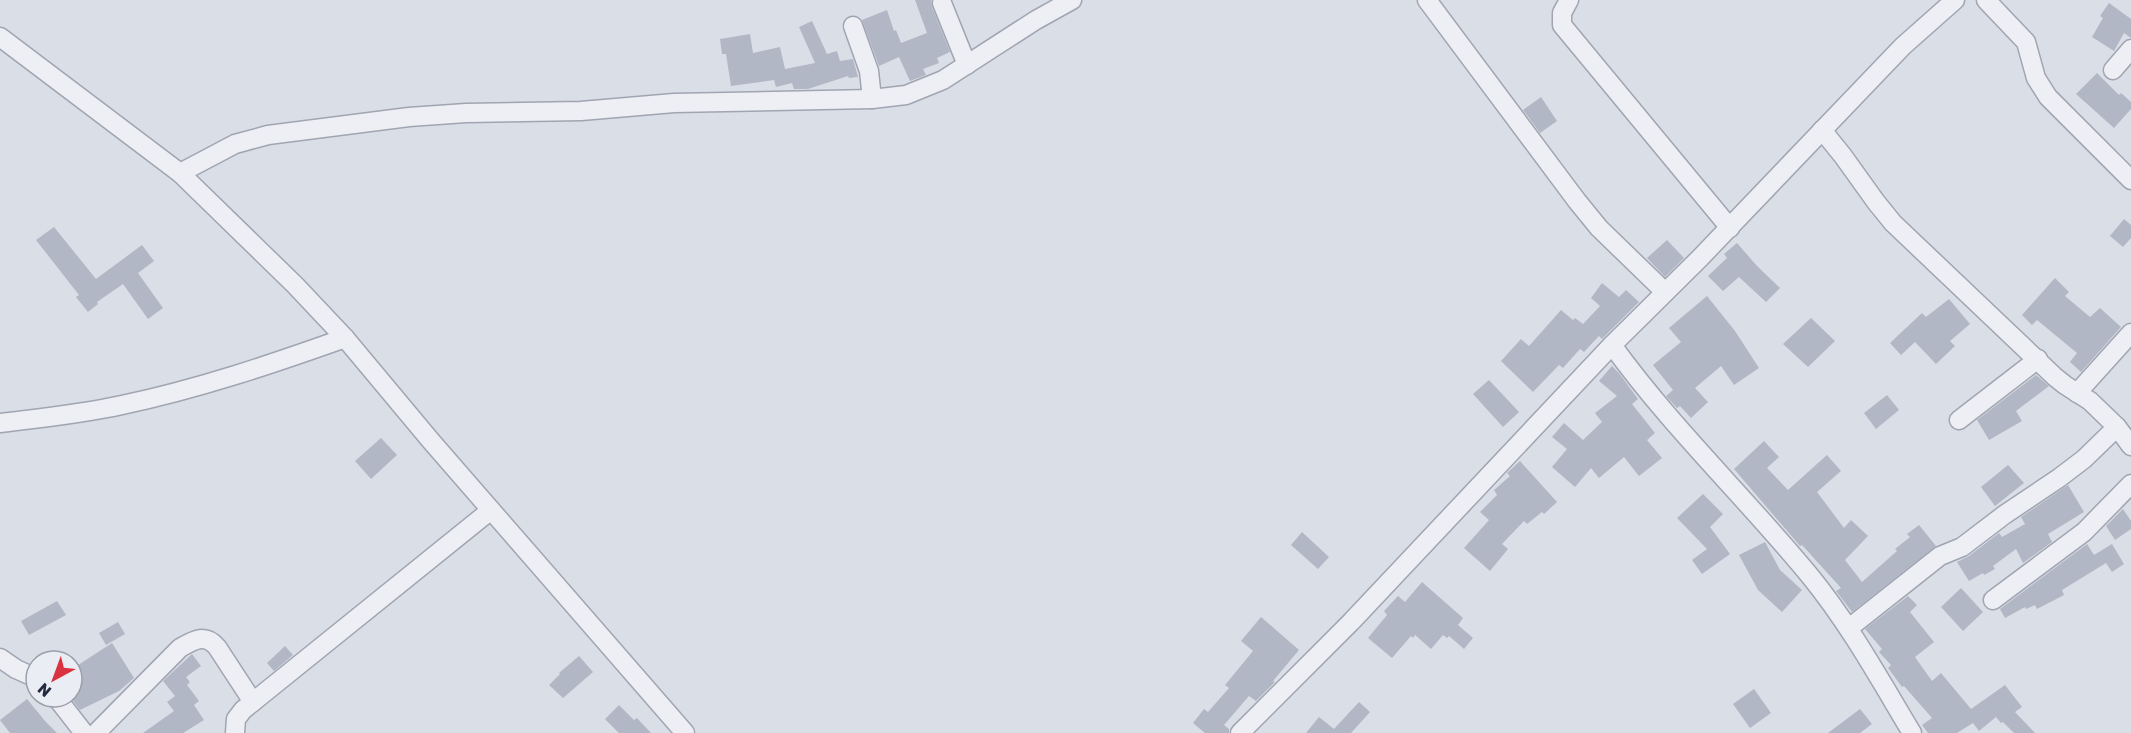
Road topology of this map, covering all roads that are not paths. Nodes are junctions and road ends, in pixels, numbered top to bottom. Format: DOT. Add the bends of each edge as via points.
graph roads {
  1 [pos="1072,0"];
  2 [pos="1427,0"];
  3 [pos="1569,0"];
  4 [pos="1954,0"];
  5 [pos="1986,0"];
  6 [pos="942,3"];
  7 [pos="853,26"];
  8 [pos="0,37"];
  9 [pos="2131,49"];
  10 [pos="967,65"];
  11 [pos="2113,70"];
  12 [pos="872,99"];
  13 [pos="1821,130"];
  14 [pos="180,173"];
  15 [pos="2131,180"];
  16 [pos="1730,228"];
  17 [pos="1665,292"];
  18 [pos="2131,333"];
  19 [pos="345,338"];
  20 [pos="1612,345"];
  21 [pos="2038,360"];
  22 [pos="2077,393"];
  23 [pos="1959,420"];
  24 [pos="0,423"];
  25 [pos="2117,427"];
  26 [pos="2131,446"];
  27 [pos="2131,484"];
  28 [pos="491,510"];
  29 [pos="1993,600"];
  30 [pos="1849,628"];
  31 [pos="0,658"];
  32 [pos="24,673"];
  33 [pos="253,702"];
  34 [pos="65,709"];
  35 [pos="84,733"];
  36 [pos="96,733"];
  37 [pos="235,733"];
  38 [pos="685,733"];
  39 [pos="1240,733"];
  40 [pos="1912,733"];
  1 -- 10 [label="street"];
  2 -- 17 [label="street" via="1576,201"];
  3 -- 16 [label="street" via="1562,13 1562,25"];
  4 -- 13 [label="street"];
  5 -- 15 [label="street" via="2026,42 2036,78 2049,97"];
  6 -- 10 [label="street"];
  7 -- 12 [label="street" via="869,71"];
  8 -- 14 [label="street"];
  9 -- 11 [label="street"];
  10 -- 12 [label="street" via="920,90"];
  12 -- 14 [label="street" via="674,103 581,111 409,117 268,135 236,144"];
  13 -- 16 [label="street"];
  13 -- 21 [label="street" via="1893,223"];
  14 -- 19 [label="street"];
  16 -- 17 [label="street"];
  17 -- 20 [label="street"];
  18 -- 22 [label="street"];
  19 -- 24 [label="street" via="157,397"];
  19 -- 28 [label="street"];
  20 -- 30 [label="street" via="1683,434 1794,557"];
  20 -- 39 [label="street" via="1351,622"];
  21 -- 22 [label="street"];
  21 -- 23 [label="street"];
  22 -- 25 [label="street"];
  25 -- 26 [label="street"];
  25 -- 30 [label="street" via="2059,478 1962,547 1940,555"];
  27 -- 29 [label="street" via="2075,538"];
  28 -- 33 [label="street"];
  28 -- 38 [label="street"];
  30 -- 40 [label="street"];
  31 -- 32 [label="street"];
  33 -- 36 [label="street" via="217,646 205,638 180,648"];
  33 -- 37 [label="street" via="236,719"];
  34 -- 35 [label="street"];
}
